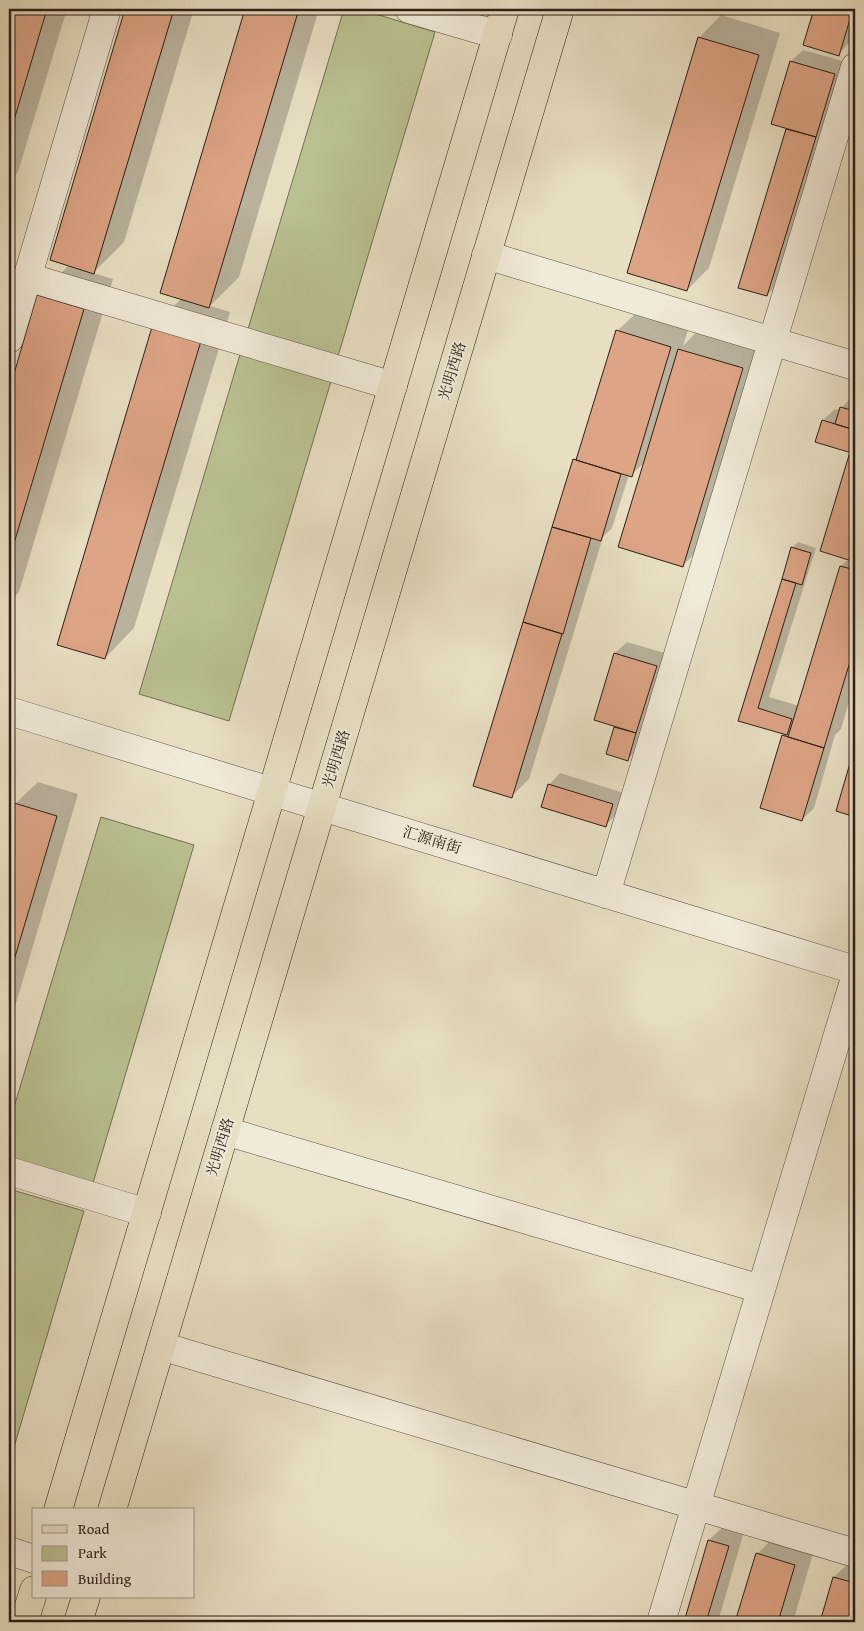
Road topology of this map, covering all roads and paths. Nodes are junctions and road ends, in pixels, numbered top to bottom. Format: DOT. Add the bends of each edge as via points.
graph roads {
  1 [pos="107,9"];
  2 [pos="409,9"];
  3 [pos="506,9"];
  4 [pos="560,9"];
  5 [pos="498,35"];
  6 [pos="855,67"];
  7 [pos="486,255"];
  8 [pos="27,277"];
  9 [pos="9,339"];
  10 [pos="773,341"];
  11 [pos="855,366"];
  12 [pos="393,386"];
  13 [pos="9,711"];
  14 [pos="272,791"];
  15 [pos="322,807"];
  16 [pos="606,894"];
  17 [pos="855,970"];
  18 [pos="855,978"];
  19 [pos="225,1131"];
  20 [pos="9,1172"];
  21 [pos="146,1212"];
  22 [pos="761,1289"];
  23 [pos="161,1346"];
  24 [pos="696,1506"];
  25 [pos="59,1508"];
  26 [pos="113,1508"];
  27 [pos="9,1551"];
  28 [pos="855,1553"];
  29 [pos="32,1558"];
  30 [pos="32,1596"];
  31 [pos="86,1598"];
  32 [pos="24,1622"];
  33 [pos="78,1622"];
  34 [pos="661,1622"];
  1 -- 8 [label="street"];
  2 -- 5 [label="street"];
  3 -- 5 [label="main road"];
  4 -- 7 [label="main road, 光明西路"];
  5 -- 12 [label="main road"];
  6 -- 10 [label="street"];
  7 -- 10 [label="street"];
  7 -- 15 [label="main road, 光明西路"];
  8 -- 9 [label="street"];
  8 -- 12 [label="street"];
  10 -- 11 [label="street"];
  10 -- 16 [label="street"];
  12 -- 14 [label="main road"];
  13 -- 14 [label="street, 汇源南街"];
  14 -- 15 [label="street, 汇源南街"];
  14 -- 21 [label="main road"];
  15 -- 16 [label="street, 汇源南街"];
  15 -- 19 [label="main road, 光明西路"];
  16 -- 17 [label="street, 汇源南街"];
  18 -- 22 [label="street"];
  19 -- 22 [label="street"];
  19 -- 23 [label="main road, 光明西路"];
  20 -- 21 [label="street"];
  21 -- 25 [label="main road"];
  22 -- 24 [label="street"];
  23 -- 24 [label="street"];
  23 -- 26 [label="main road, 光明西路"];
  24 -- 28 [label="street"];
  24 -- 34 [label="street"];
  27 -- 29 [label="street"];
  30 -- 32 [label="main road"];
  31 -- 33 [label="main road"];
}
